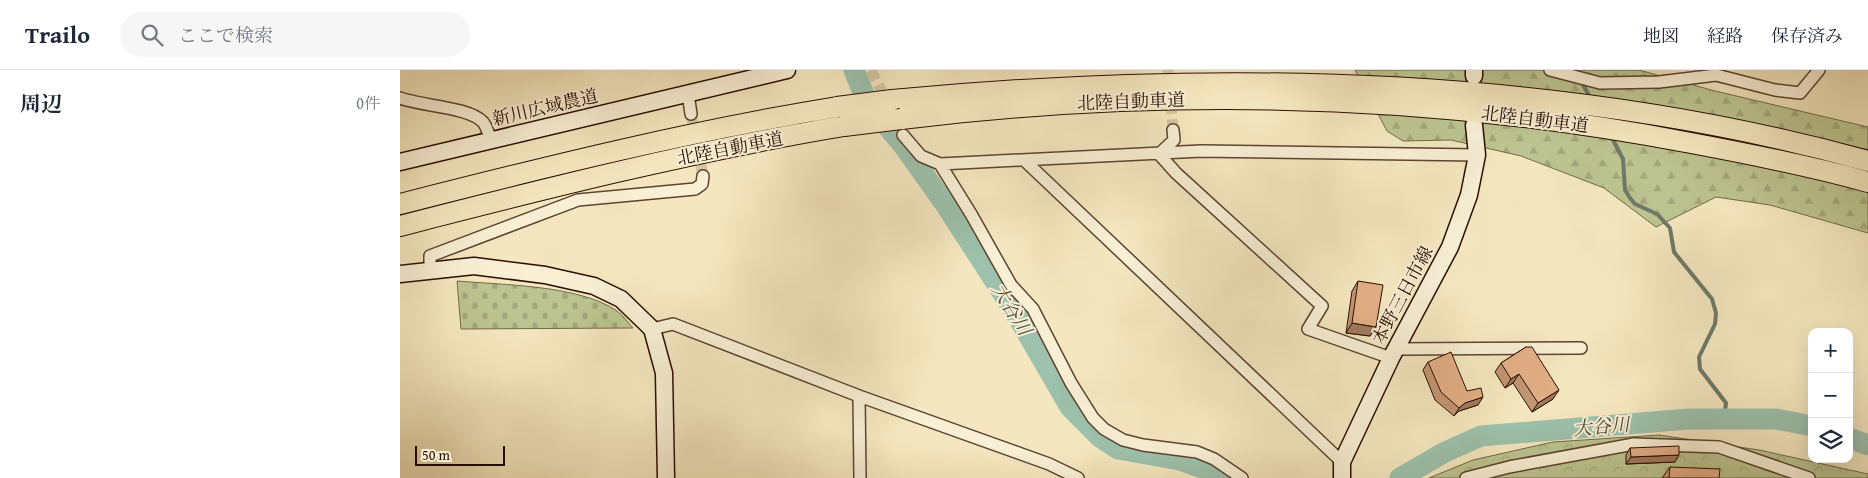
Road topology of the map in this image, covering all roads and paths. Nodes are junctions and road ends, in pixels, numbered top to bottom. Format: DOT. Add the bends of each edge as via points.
graph roads {
  1 [pos="787,70"];
  2 [pos="1550,70"];
  3 [pos="1819,70"];
  4 [pos="688,94"];
  5 [pos="400,98"];
  6 [pos="691,114"];
  7 [pos="1474,125"];
  8 [pos="902,127"];
  9 [pos="1172,130"];
  10 [pos="491,140"];
  11 [pos="1159,154"];
  12 [pos="1478,155"];
  13 [pos="1024,160"];
  14 [pos="1868,161"];
  15 [pos="400,162"];
  16 [pos="940,164"];
  17 [pos="703,176"];
  18 [pos="1868,182"];
  19 [pos="400,204"];
  20 [pos="400,226"];
  21 [pos="430,270"];
  22 [pos="400,274"];
  23 [pos="652,329"];
  24 [pos="1581,348"];
  25 [pos="1393,353"];
  26 [pos="859,396"];
  27 [pos="1049,464"];
  28 [pos="1342,470"];
  29 [pos="666,478"];
  30 [pos="860,478"];
  31 [pos="1050,478"];
  32 [pos="1078,478"];
  33 [pos="1242,478"];
  34 [pos="1466,478"];
  35 [pos="1809,478"];
  1 -- 4 [label="street, 新川広域農道"];
  2 -- 3 [label="street" via="1600,83 1659,82 1716,75 1800,93"];
  4 -- 6 [label="street"];
  4 -- 10 [label="street, 新川広域農道"];
  5 -- 10 [label="street" via="416,104 461,111 483,122"];
  7 -- 12 [label="street, 本野三日市線"];
  8 -- 16 [label="street" via="921,156"];
  8 -- 18 [label="highway, 北陸自動車道" via="1053,104 1155,99 1346,101 1560,120 1754,155"];
  8 -- 20 [label="highway, 北陸自動車道, bridge" via="844,126 754,141"];
  9 -- 11 [label="street" via="1174,140"];
  10 -- 15 [label="street, 新川広域農道"];
  11 -- 12 [label="street" via="1201,151"];
  11 -- 13 [label="street"];
  11 -- 25 [label="street" via="1322,306 1308,329"];
  12 -- 25 [label="street, 本野三日市線" via="1469,195 1450,247"];
  13 -- 16 [label="street"];
  13 -- 28 [label="street"];
  14 -- 19 [label="highway, 北陸自動車道, bridge" via="1759,135 1564,100 1366,82 1153,79 950,92 742,122"];
  16 -- 33 [label="street" via="1011,285 1033,309 1093,418 1123,440 1197,452"];
  17 -- 21 [label="street" via="702,184 695,189 578,200 430,256"];
  21 -- 22 [label="street"];
  21 -- 23 [label="street" via="474,266 545,275 594,286 621,299"];
  23 -- 26 [label="street" via="673,324"];
  23 -- 29 [label="street" via="664,373"];
  24 -- 25 [label="street"];
  25 -- 28 [label="street, 本野三日市線"];
  26 -- 27 [label="street"];
  26 -- 30 [label="street"];
  27 -- 31 [label="street"];
  27 -- 32 [label="street"];
  34 -- 35 [label="street" via="1634,444 1719,447"];
}
